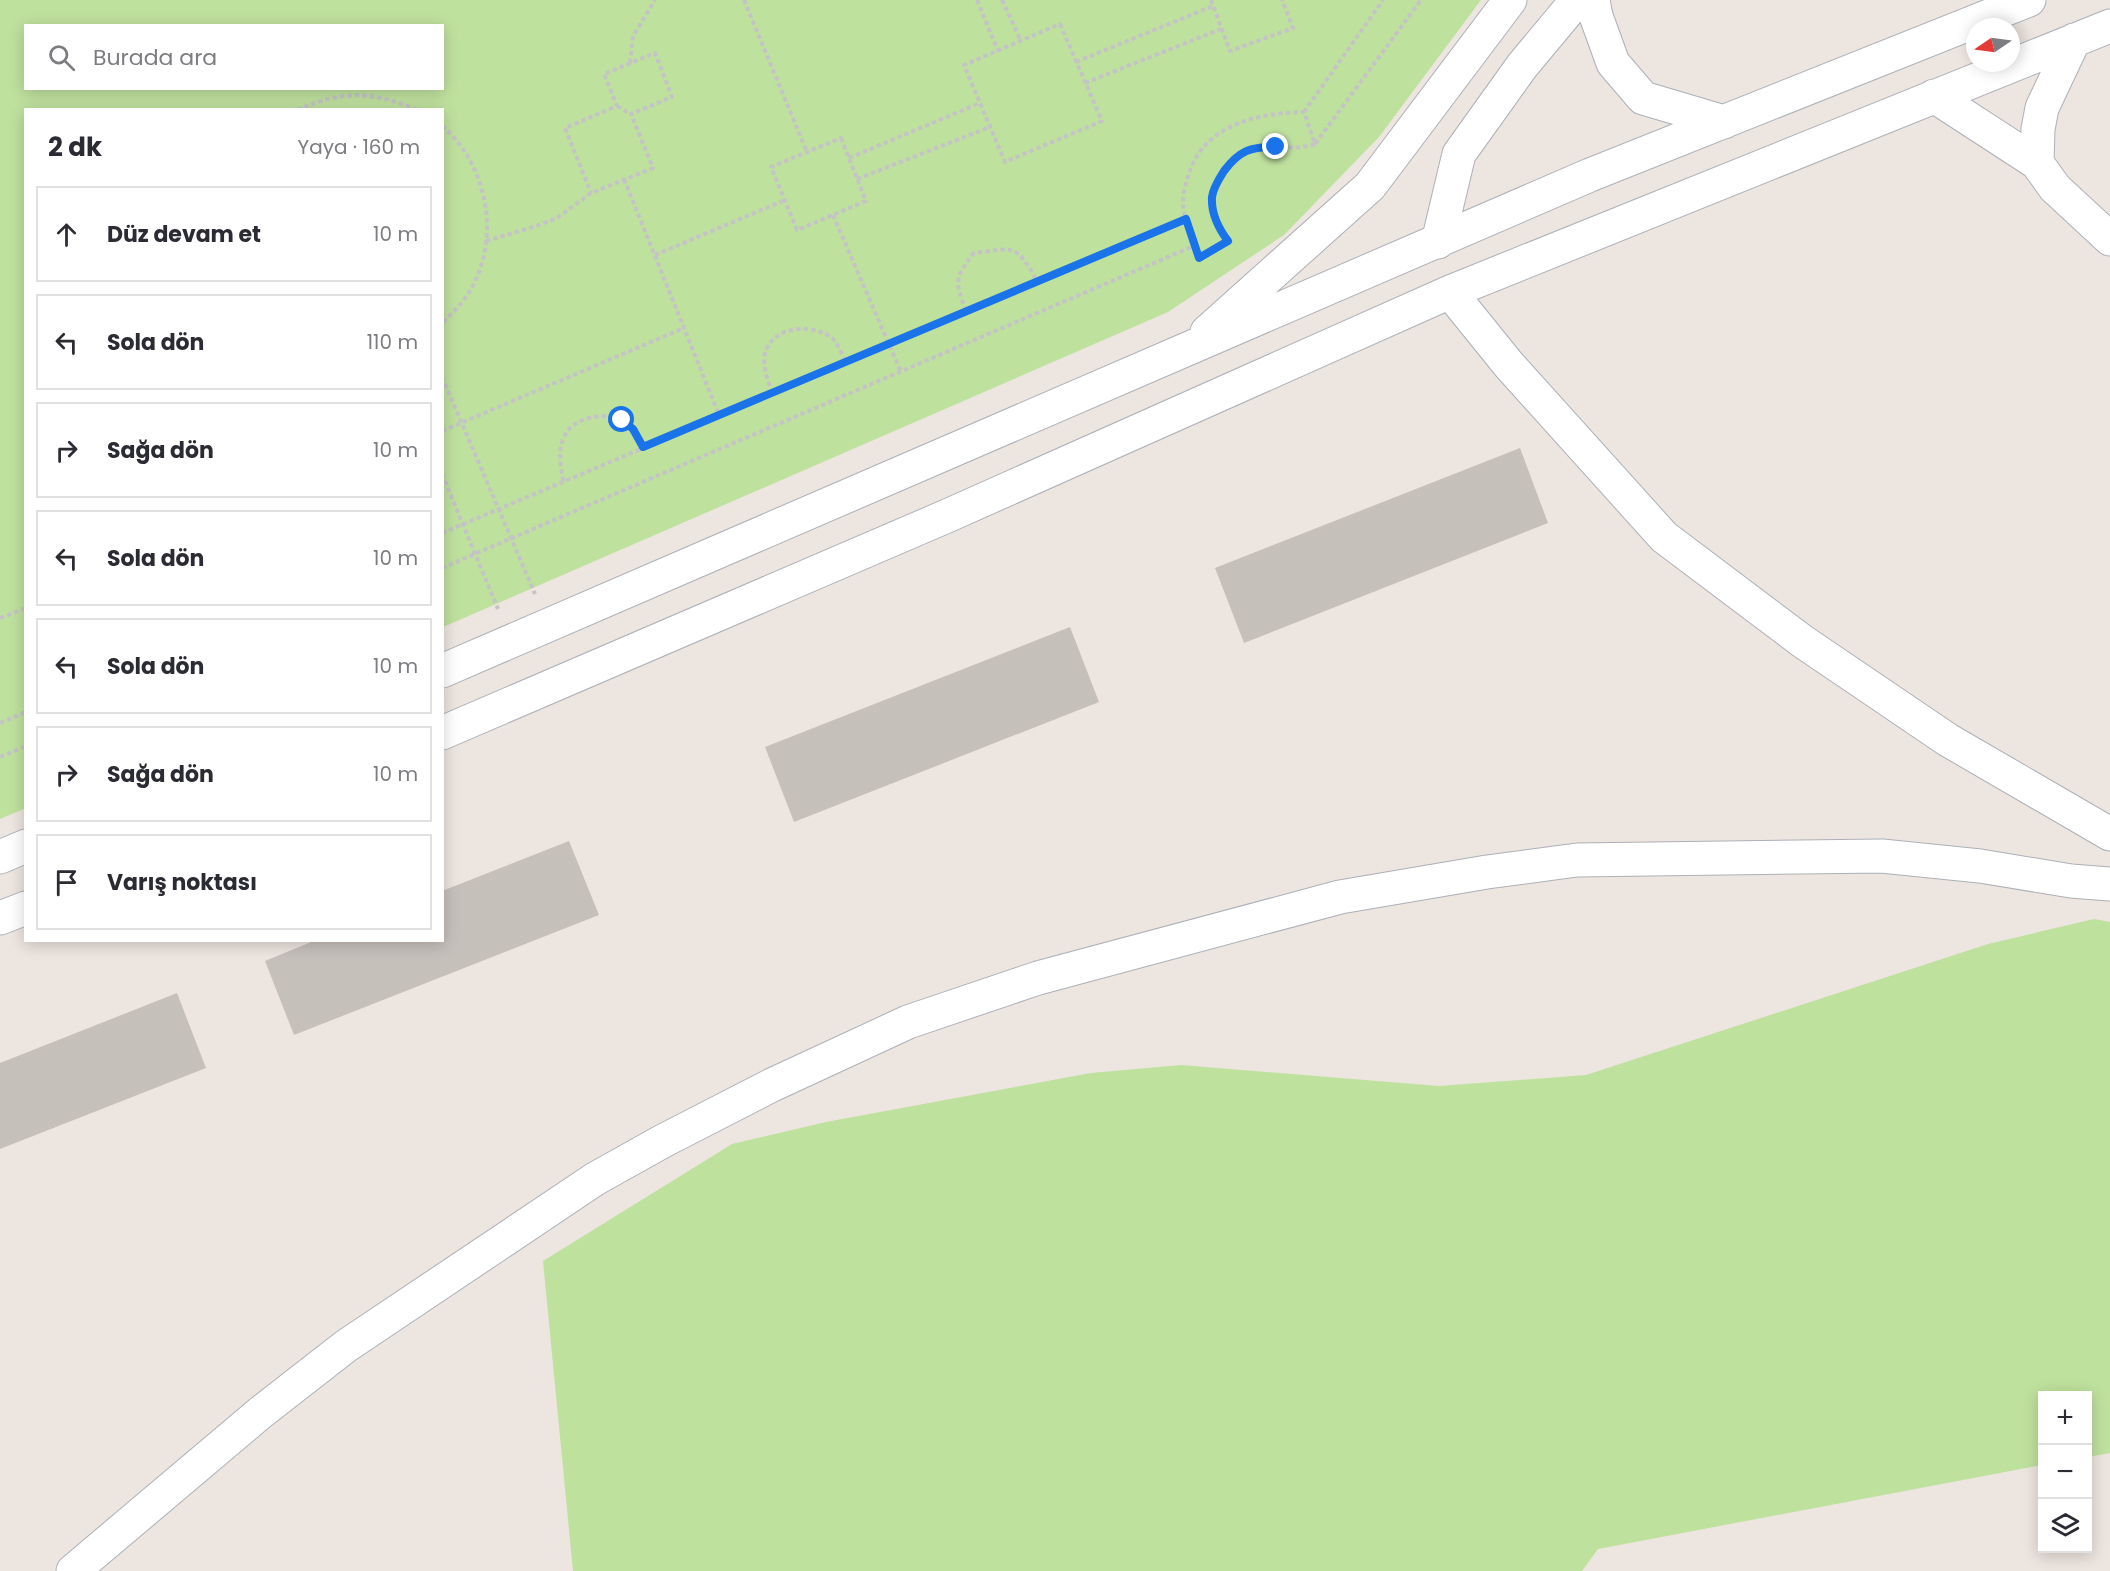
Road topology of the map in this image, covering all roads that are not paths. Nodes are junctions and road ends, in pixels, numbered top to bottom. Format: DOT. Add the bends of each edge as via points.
graph roads {
  1 [pos="1510,0"];
  2 [pos="1577,0"];
  3 [pos="1593,0"];
  4 [pos="2029,0"];
  5 [pos="2110,26"];
  6 [pos="2074,40"];
  7 [pos="1934,96"];
  8 [pos="1724,122"];
  9 [pos="2037,164"];
  10 [pos="2110,239"];
  11 [pos="1438,242"];
  12 [pos="1450,292"];
  13 [pos="1187,349"];
  14 [pos="444,670"];
  15 [pos="444,732"];
  16 [pos="2110,834"];
  17 [pos="24,847"];
  18 [pos="0,857"];
  19 [pos="2110,884"];
  20 [pos="24,909"];
  21 [pos="0,918"];
  22 [pos="73,1571"];
  1 -- 13 [label="street" via="1370,186"];
  2 -- 11 [label="street" via="1522,66 1459,154"];
  3 -- 8 [label="street" via="1613,63 1643,99"];
  4 -- 8 [label="street"];
  5 -- 6 [label="street"];
  6 -- 7 [label="street"];
  6 -- 9 [label="street" via="2042,108"];
  7 -- 9 [label="street"];
  7 -- 12 [label="street"];
  8 -- 11 [label="street"];
  9 -- 10 [label="street" via="2055,188"];
  11 -- 13 [label="street"];
  12 -- 15 [label="street" via="936,521"];
  12 -- 16 [label="street" via="1509,365 1664,537 1802,641 1948,740"];
  13 -- 14 [label="street"];
  17 -- 18 [label="street"];
  19 -- 22 [label="street" via="1882,856 1577,860 1340,897 1027,982 898,1027 772,1085 595,1179 346,1346"];
  20 -- 21 [label="street"];
}
